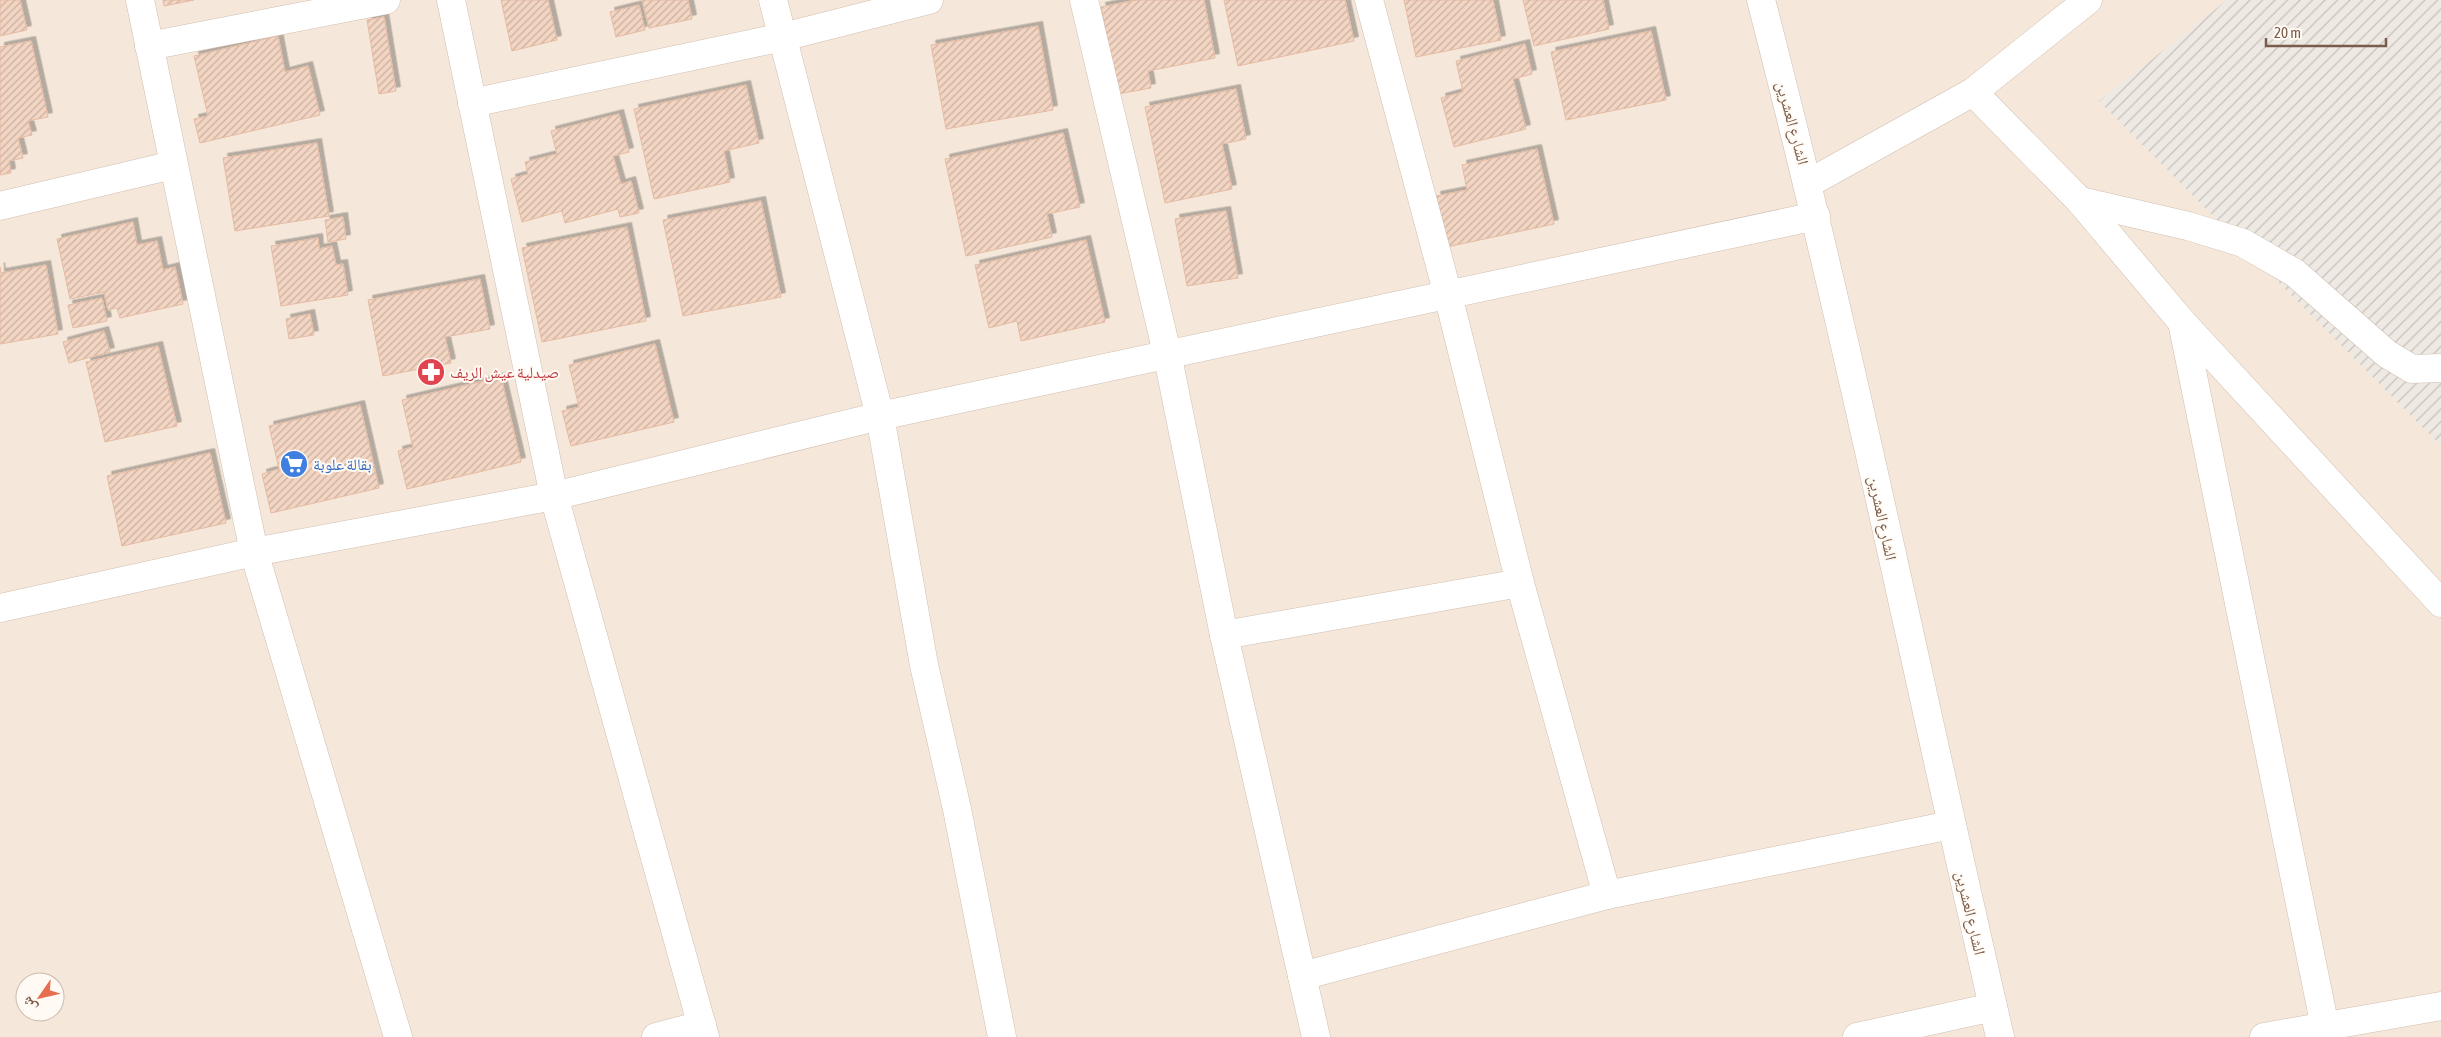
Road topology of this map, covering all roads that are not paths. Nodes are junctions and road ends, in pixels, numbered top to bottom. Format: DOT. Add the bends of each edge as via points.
graph roads {
  1 [pos="140,0"];
  2 [pos="386,0"];
  3 [pos="451,0"];
  4 [pos="773,0"];
  5 [pos="929,0"];
  6 [pos="1084,0"];
  7 [pos="1370,0"];
  8 [pos="1761,0"];
  9 [pos="2088,0"];
  10 [pos="783,37"];
  11 [pos="149,46"];
  12 [pos="1973,92"];
  13 [pos="472,103"];
  14 [pos="174,165"];
  15 [pos="1808,183"];
  16 [pos="2080,201"];
  17 [pos="0,206"];
  18 [pos="1816,216"];
  19 [pos="1448,295"];
  20 [pos="2182,322"];
  21 [pos="1167,353"];
  22 [pos="2441,368"];
  23 [pos="880,416"];
  24 [pos="554,496"];
  25 [pos="254,552"];
  26 [pos="1520,583"];
  27 [pos="2441,603"];
  28 [pos="0,608"];
  29 [pos="1224,636"];
  30 [pos="1951,825"];
  31 [pos="1607,895"];
  32 [pos="1302,976"];
  33 [pos="2441,1006"];
  34 [pos="1993,1007"];
  35 [pos="704,1031"];
  36 [pos="2325,1031"];
  37 [pos="398,1037"];
  38 [pos="656,1037"];
  39 [pos="1002,1037"];
  40 [pos="1316,1037"];
  41 [pos="1857,1037"];
  42 [pos="2000,1037"];
  43 [pos="2264,1037"];
  1 -- 11 [label="street"];
  2 -- 11 [label="street"];
  3 -- 13 [label="street"];
  4 -- 10 [label="street"];
  5 -- 10 [label="street"];
  6 -- 21 [label="street"];
  7 -- 19 [label="street"];
  8 -- 15 [label="street, الشارع العشرين"];
  9 -- 12 [label="street"];
  10 -- 13 [label="street"];
  10 -- 23 [label="street"];
  11 -- 14 [label="street"];
  12 -- 15 [label="street"];
  12 -- 16 [label="street"];
  13 -- 24 [label="street"];
  14 -- 17 [label="street"];
  14 -- 25 [label="street"];
  15 -- 18 [label="street, الشارع العشرين"];
  16 -- 20 [label="street"];
  16 -- 22 [label="street" via="2188,226 2243,243 2295,273 2387,354 2412,369"];
  18 -- 19 [label="street"];
  18 -- 30 [label="street, الشارع العشرين"];
  19 -- 21 [label="street"];
  19 -- 26 [label="street"];
  20 -- 27 [label="street"];
  20 -- 36 [label="street"];
  21 -- 23 [label="street"];
  21 -- 29 [label="street"];
  23 -- 24 [label="street"];
  23 -- 39 [label="street" via="924,665 958,809"];
  24 -- 25 [label="street"];
  24 -- 35 [label="street"];
  25 -- 28 [label="street"];
  25 -- 37 [label="street"];
  26 -- 29 [label="street"];
  26 -- 31 [label="street"];
  29 -- 32 [label="street"];
  30 -- 31 [label="street"];
  30 -- 34 [label="street, الشارع العشرين"];
  31 -- 32 [label="street"];
  32 -- 40 [label="street"];
  33 -- 36 [label="street"];
  34 -- 41 [label="street"];
  34 -- 42 [label="street, الشارع العشرين"];
  35 -- 38 [label="street"];
  36 -- 43 [label="street"];
}
